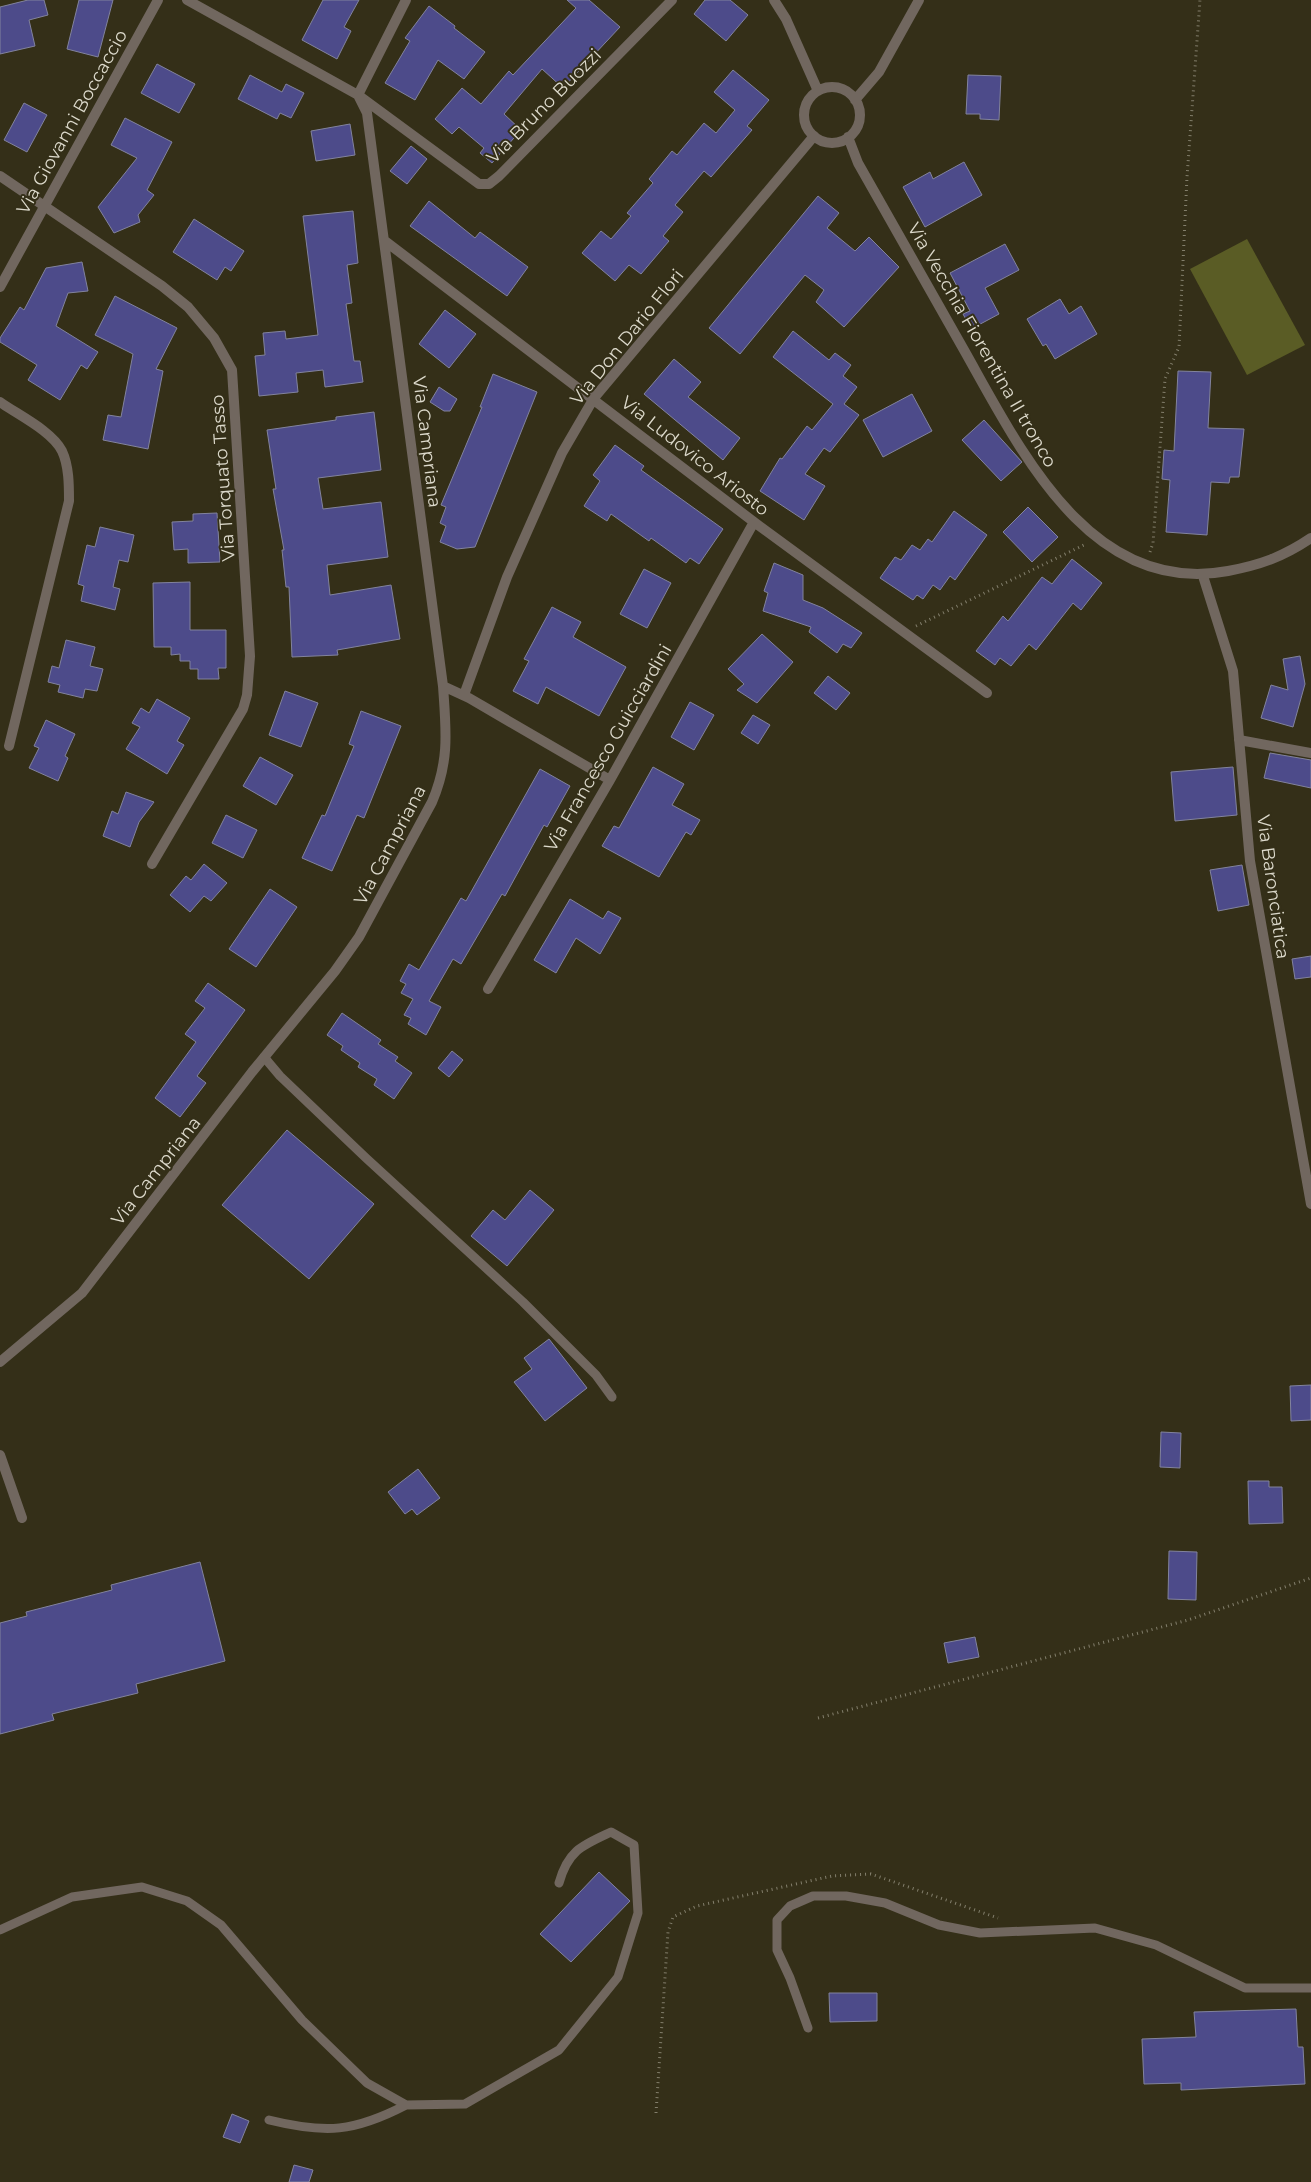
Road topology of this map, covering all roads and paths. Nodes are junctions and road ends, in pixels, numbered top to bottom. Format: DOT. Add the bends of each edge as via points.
graph roads {
  1 [pos="158,0"];
  2 [pos="187,0"];
  3 [pos="406,0"];
  4 [pos="672,0"];
  5 [pos="774,0"];
  6 [pos="919,0"];
  7 [pos="1200,0"];
  8 [pos="818,91"];
  9 [pos="358,95"];
  10 [pos="855,100"];
  11 [pos="814,136"];
  12 [pos="848,137"];
  13 [pos="0,176"];
  14 [pos="43,206"];
  15 [pos="385,241"];
  16 [pos="0,287"];
  17 [pos="594,398"];
  18 [pos="0,402"];
  19 [pos="754,522"];
  20 [pos="1098,538"];
  21 [pos="1311,538"];
  22 [pos="1146,564"];
  23 [pos="1203,576"];
  24 [pos="904,632"];
  25 [pos="443,686"];
  26 [pos="987,693"];
  27 [pos="464,695"];
  28 [pos="1238,740"];
  29 [pos="9,746"];
  30 [pos="1311,753"];
  31 [pos="610,780"];
  32 [pos="152,864"];
  33 [pos="488,989"];
  34 [pos="264,1057"];
  35 [pos="1311,1204"];
  36 [pos="0,1362"];
  37 [pos="612,1397"];
  38 [pos="0,1455"];
  39 [pos="22,1518"];
  40 [pos="1311,1578"];
  41 [pos="818,1718"];
  42 [pos="559,1883"];
  43 [pos="0,1930"];
  44 [pos="1311,1988"];
  45 [pos="808,2028"];
  46 [pos="406,2104"];
  47 [pos="269,2120"];
  1 -- 14 [label="street, Via Giovanni Boccaccio"];
  2 -- 9 [label="street, Via Bruno Buozzi"];
  3 -- 9 [label="street"];
  4 -- 9 [label="street, Via Bruno Buozzi" via="489,184 479,184"];
  5 -- 8 [label="street" via="786,19"];
  6 -- 10 [label="street" via="879,72"];
  7 -- 22 [label="path" via="1179,347 1165,379 1153,543"];
  8 -- 10 [label="street" via="832,87 845,91"];
  8 -- 11 [label="street" via="808,100 804,110 806,126"];
  9 -- 15 [label="street, Via Campriana" via="367,113"];
  10 -- 12 [label="street" via="858,124"];
  11 -- 12 [label="street" via="830,143"];
  11 -- 17 [label="street, Via Don Dario Flori"];
  12 -- 20 [label="street, Via Vecchia Fiorentina II tronco" via="858,163 1017,442 1052,494"];
  13 -- 14 [label="street, Via Torquato Tasso"];
  14 -- 16 [label="street, Via Giovanni Boccaccio"];
  14 -- 32 [label="street, Via Torquato Tasso" via="188,307 214,338 232,370 250,656 247,695 236,724"];
  15 -- 17 [label="street, Via Ludovico Ariosto"];
  15 -- 25 [label="street, Via Campriana"];
  17 -- 19 [label="street, Via Ludovico Ariosto"];
  17 -- 27 [label="street, Via Don Dario Flori" via="562,453 514,559"];
  18 -- 29 [label="street" via="48,435 62,451 69,475 69,501"];
  19 -- 24 [label="street, Via Ludovico Ariosto"];
  19 -- 31 [label="street, Via Francesco Guicciardini"];
  20 -- 22 [label="street, Via Vecchia Fiorentina II tronco" via="1118,552"];
  20 -- 24 [label="path"];
  21 -- 23 [label="street, Via Vecchia Fiorentina II tronco" via="1287,554 1248,568"];
  22 -- 23 [label="street, Via Vecchia Fiorentina II tronco"];
  23 -- 28 [label="street, Via Baronciatica" via="1233,671"];
  24 -- 26 [label="street, Via Ludovico Ariosto"];
  25 -- 27 [label="street"];
  25 -- 34 [label="street, Via Campriana" via="445,759 432,802 359,937"];
  27 -- 31 [label="street"];
  28 -- 30 [label="street"];
  28 -- 35 [label="street, Via Baronciatica" via="1250,861"];
  31 -- 33 [label="street, Via Francesco Guicciardini"];
  34 -- 36 [label="street, Via Campriana" via="82,1293"];
  34 -- 37 [label="lane" via="366,1158 523,1302 596,1375"];
  38 -- 39 [label="street"];
  40 -- 41 [label="path" via="1188,1620"];
  42 -- 46 [label="lane" via="564,1867 580,1846 611,1832 634,1845 638,1913 618,1977 559,2050 465,2104"];
  43 -- 46 [label="lane" via="72,1897 142,1887 187,1901 221,1925 302,2020 367,2084"];
  44 -- 45 [label="lane" via="1245,1988 1156,1945 1095,1928 980,1933 939,1925 885,1903 846,1896 813,1896 790,1906 777,1920 777,1950"];
  46 -- 47 [label="lane" via="378,2120 337,2129 303,2128"];
}
